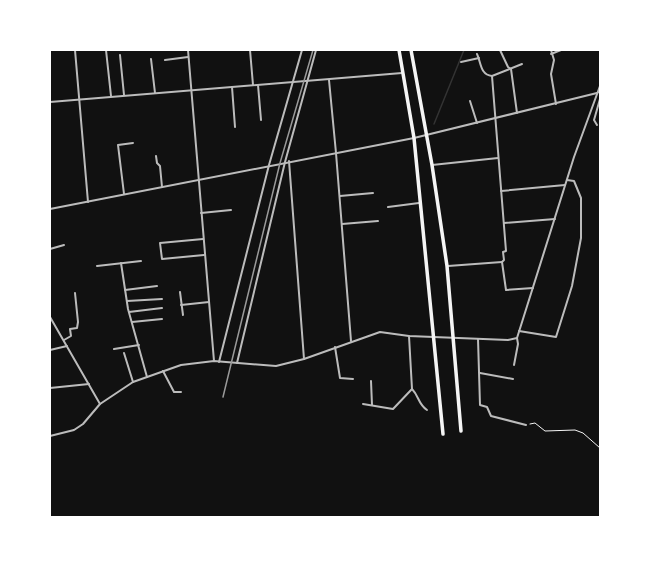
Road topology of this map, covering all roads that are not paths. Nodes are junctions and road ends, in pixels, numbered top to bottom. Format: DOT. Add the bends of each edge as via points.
graph roads {
  1 [pos="75,50"];
  2 [pos="106,50"];
  3 [pos="188,50"];
  4 [pos="250,50"];
  5 [pos="302,50"];
  6 [pos="316,50"];
  7 [pos="399,50"];
  8 [pos="412,50"];
  9 [pos="500,50"];
  10 [pos="551,50"];
  11 [pos="561,50"];
  12 [pos="477,54"];
  13 [pos="552,54"];
  14 [pos="120,56"];
  15 [pos="188,57"];
  16 [pos="479,58"];
  17 [pos="151,59"];
  18 [pos="165,60"];
  19 [pos="461,62"];
  20 [pos="522,64"];
  21 [pos="509,68"];
  22 [pos="404,73"];
  23 [pos="492,76"];
  24 [pos="329,80"];
  25 [pos="307,81"];
  26 [pos="293,82"];
  27 [pos="258,85"];
  28 [pos="252,86"];
  29 [pos="600,86"];
  30 [pos="232,87"];
  31 [pos="191,90"];
  32 [pos="600,91"];
  33 [pos="155,93"];
  34 [pos="597,93"];
  35 [pos="600,95"];
  36 [pos="111,96"];
  37 [pos="124,96"];
  38 [pos="80,99"];
  39 [pos="600,99"];
  40 [pos="470,101"];
  41 [pos="50,102"];
  42 [pos="556,104"];
  43 [pos="517,113"];
  44 [pos="495,119"];
  45 [pos="261,120"];
  46 [pos="477,123"];
  47 [pos="597,125"];
  48 [pos="235,127"];
  49 [pos="427,134"];
  50 [pos="414,138"];
  51 [pos="133,143"];
  52 [pos="336,153"];
  53 [pos="156,156"];
  54 [pos="498,158"];
  55 [pos="289,161"];
  56 [pos="285,162"];
  57 [pos="269,165"];
  58 [pos="432,165"];
  59 [pos="198,180"];
  60 [pos="567,180"];
  61 [pos="565,185"];
  62 [pos="162,187"];
  63 [pos="501,191"];
  64 [pos="373,193"];
  65 [pos="124,195"];
  66 [pos="340,196"];
  67 [pos="88,202"];
  68 [pos="419,203"];
  69 [pos="388,207"];
  70 [pos="50,209"];
  71 [pos="231,210"];
  72 [pos="201,213"];
  73 [pos="555,219"];
  74 [pos="378,221"];
  75 [pos="504,223"];
  76 [pos="342,224"];
  77 [pos="203,239"];
  78 [pos="64,245"];
  79 [pos="50,249"];
  80 [pos="205,255"];
  81 [pos="141,260"];
  82 [pos="502,262"];
  83 [pos="121,263"];
  84 [pos="97,266"];
  85 [pos="446,266"];
  86 [pos="157,286"];
  87 [pos="533,288"];
  88 [pos="125,290"];
  89 [pos="180,292"];
  90 [pos="75,293"];
  91 [pos="162,299"];
  92 [pos="127,301"];
  93 [pos="209,302"];
  94 [pos="182,305"];
  95 [pos="162,308"];
  96 [pos="129,312"];
  97 [pos="183,315"];
  98 [pos="50,317"];
  99 [pos="162,319"];
  100 [pos="132,322"];
  101 [pos="519,331"];
  102 [pos="409,336"];
  103 [pos="433,336"];
  104 [pos="452,337"];
  105 [pos="517,338"];
  106 [pos="478,339"];
  107 [pos="64,340"];
  108 [pos="351,341"];
  109 [pos="139,345"];
  110 [pos="67,346"];
  111 [pos="335,347"];
  112 [pos="114,349"];
  113 [pos="50,350"];
  114 [pos="124,353"];
  115 [pos="304,359"];
  116 [pos="214,361"];
  117 [pos="220,362"];
  118 [pos="237,362"];
  119 [pos="514,365"];
  120 [pos="163,371"];
  121 [pos="480,373"];
  122 [pos="147,377"];
  123 [pos="353,379"];
  124 [pos="513,379"];
  125 [pos="371,381"];
  126 [pos="133,382"];
  127 [pos="89,384"];
  128 [pos="50,388"];
  129 [pos="412,389"];
  130 [pos="181,392"];
  131 [pos="100,404"];
  132 [pos="362,404"];
  133 [pos="372,406"];
  134 [pos="427,410"];
  135 [pos="526,425"];
  136 [pos="461,431"];
  137 [pos="443,434"];
  138 [pos="50,436"];
  1 -- 38 [label="street"];
  2 -- 36 [label="street"];
  3 -- 15 [label="street"];
  4 -- 28 [label="street"];
  5 -- 26 [label="street"];
  6 -- 25 [label="street"];
  7 -- 22 [label="highway"];
  8 -- 49 [label="highway"];
  9 -- 21 [label="street"];
  10 -- 13 [label="street"];
  11 -- 13 [label="street"];
  12 -- 16 [label="street"];
  13 -- 42 [label="street" via="554,60 551,74"];
  14 -- 37 [label="street"];
  15 -- 18 [label="street"];
  15 -- 31 [label="street"];
  16 -- 19 [label="street"];
  16 -- 23 [label="street" via="484,73"];
  17 -- 33 [label="street"];
  20 -- 21 [label="street"];
  21 -- 23 [label="street"];
  21 -- 43 [label="street"];
  22 -- 24 [label="street"];
  22 -- 50 [label="highway"];
  23 -- 44 [label="street"];
  24 -- 25 [label="street"];
  24 -- 52 [label="street"];
  25 -- 26 [label="street"];
  25 -- 56 [label="street"];
  26 -- 27 [label="street"];
  26 -- 57 [label="street"];
  27 -- 28 [label="street"];
  27 -- 45 [label="street"];
  28 -- 30 [label="street"];
  29 -- 34 [label="street"];
  30 -- 31 [label="street"];
  30 -- 48 [label="street"];
  31 -- 33 [label="street"];
  31 -- 59 [label="street"];
  32 -- 34 [label="street"];
  33 -- 37 [label="street"];
  34 -- 35 [label="street"];
  34 -- 42 [label="street"];
  34 -- 60 [label="street"];
  36 -- 37 [label="street"];
  36 -- 38 [label="street"];
  38 -- 41 [label="street"];
  38 -- 67 [label="street"];
  39 -- 47 [label="street" via="594,120"];
  40 -- 46 [label="street"];
  42 -- 43 [label="street"];
  43 -- 44 [label="street"];
  44 -- 46 [label="street"];
  44 -- 54 [label="street"];
  46 -- 49 [label="street"];
  49 -- 50 [label="street"];
  49 -- 58 [label="highway"];
  50 -- 52 [label="street"];
  50 -- 68 [label="highway"];
  51 -- 65 [label="street" via="118,145"];
  52 -- 55 [label="street"];
  52 -- 66 [label="street"];
  53 -- 62 [label="street" via="160,166"];
  54 -- 58 [label="street"];
  54 -- 63 [label="street"];
  55 -- 56 [label="street"];
  55 -- 115 [label="street"];
  56 -- 57 [label="street"];
  56 -- 118 [label="street"];
  57 -- 59 [label="street"];
  57 -- 117 [label="street"];
  58 -- 85 [label="highway"];
  59 -- 62 [label="street"];
  59 -- 72 [label="street"];
  60 -- 61 [label="street"];
  60 -- 101 [label="street" via="574,181 581,198 581,224 578,255 567,304 556,338"];
  61 -- 63 [label="street"];
  61 -- 73 [label="street"];
  62 -- 65 [label="street"];
  63 -- 75 [label="street"];
  64 -- 66 [label="street"];
  65 -- 67 [label="street"];
  66 -- 76 [label="street"];
  67 -- 70 [label="street"];
  68 -- 69 [label="street"];
  68 -- 103 [label="highway"];
  71 -- 72 [label="street"];
  72 -- 77 [label="street"];
  73 -- 75 [label="street"];
  73 -- 87 [label="street"];
  74 -- 76 [label="street"];
  75 -- 82 [label="street" via="506,251 503,252"];
  76 -- 108 [label="street"];
  77 -- 80 [label="street"];
  77 -- 80 [label="street" via="160,243 162,259"];
  78 -- 79 [label="street"];
  80 -- 93 [label="street"];
  81 -- 83 [label="street"];
  82 -- 85 [label="street"];
  82 -- 87 [label="street" via="506,290"];
  83 -- 84 [label="street"];
  83 -- 88 [label="street"];
  85 -- 104 [label="highway"];
  86 -- 88 [label="street"];
  87 -- 101 [label="street"];
  88 -- 92 [label="street"];
  89 -- 94 [label="street"];
  90 -- 107 [label="street" via="77,328 70,329 71,336"];
  91 -- 92 [label="street"];
  92 -- 96 [label="street"];
  93 -- 94 [label="street"];
  93 -- 116 [label="street"];
  94 -- 97 [label="street"];
  95 -- 96 [label="street"];
  96 -- 100 [label="street"];
  98 -- 107 [label="street"];
  99 -- 100 [label="street"];
  100 -- 109 [label="street"];
  101 -- 105 [label="street"];
  102 -- 103 [label="street"];
  102 -- 108 [label="street" via="380,332"];
  102 -- 129 [label="street"];
  103 -- 104 [label="street"];
  103 -- 137 [label="highway"];
  104 -- 106 [label="street"];
  104 -- 136 [label="highway"];
  105 -- 106 [label="street"];
  105 -- 119 [label="street"];
  106 -- 121 [label="street"];
  107 -- 110 [label="street"];
  108 -- 111 [label="street"];
  109 -- 112 [label="street"];
  109 -- 122 [label="street"];
  110 -- 113 [label="street"];
  110 -- 127 [label="street"];
  111 -- 115 [label="street"];
  111 -- 123 [label="street" via="340,378"];
  114 -- 126 [label="street"];
  115 -- 118 [label="street" via="276,366"];
  116 -- 117 [label="street"];
  116 -- 120 [label="street"];
  117 -- 118 [label="street"];
  120 -- 122 [label="street"];
  120 -- 130 [label="street" via="174,392"];
  121 -- 124 [label="street"];
  121 -- 135 [label="street" via="480,405 487,407 491,416"];
  122 -- 126 [label="street"];
  125 -- 133 [label="street"];
  126 -- 131 [label="street"];
  127 -- 128 [label="street"];
  127 -- 131 [label="street"];
  129 -- 133 [label="street" via="393,409"];
  129 -- 134 [label="street" via="421,406"];
  131 -- 138 [label="street" via="83,424 74,430"];
  132 -- 133 [label="street"];
}
